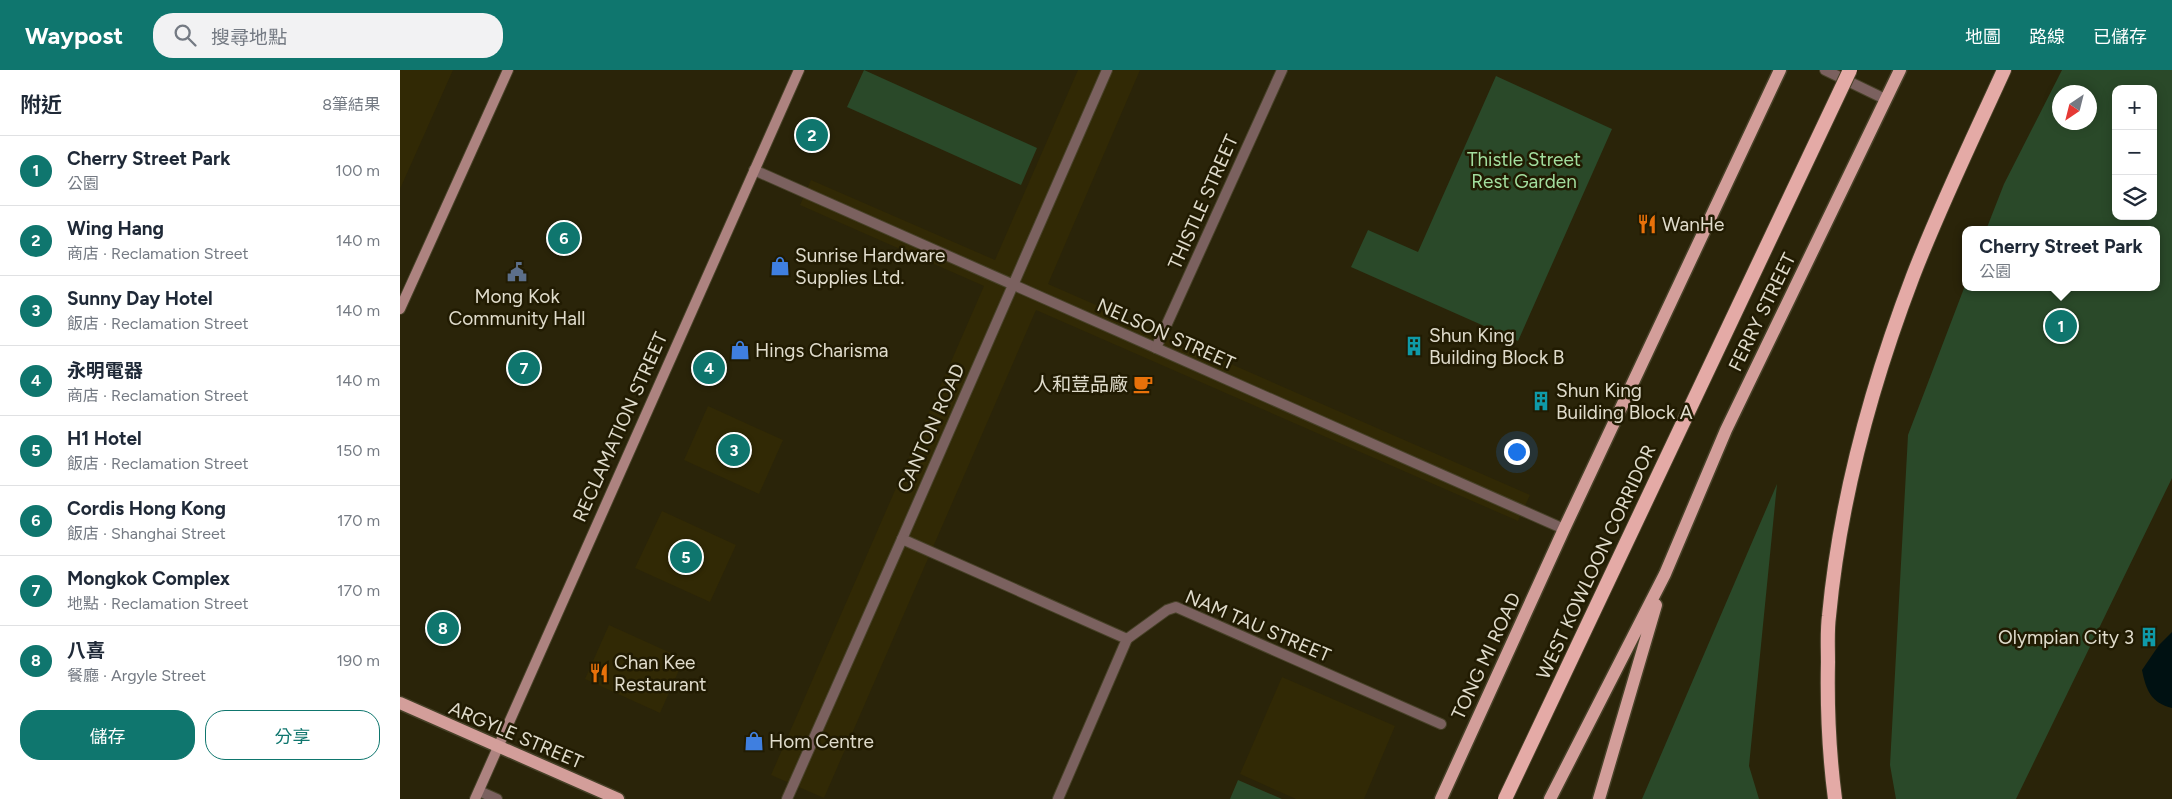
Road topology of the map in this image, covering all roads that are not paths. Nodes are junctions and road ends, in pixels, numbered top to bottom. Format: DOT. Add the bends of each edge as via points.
graph roads {
  1 [pos="508,70"];
  2 [pos="799,70"];
  3 [pos="1107,70"];
  4 [pos="1282,70"];
  5 [pos="1780,70"];
  6 [pos="1824,70"];
  7 [pos="1850,70"];
  8 [pos="1900,70"];
  9 [pos="2004,70"];
  10 [pos="1885,99"];
  11 [pos="754,170"];
  12 [pos="1012,284"];
  13 [pos="400,309"];
  14 [pos="1156,348"];
  15 [pos="1564,529"];
  16 [pos="902,539"];
  17 [pos="1665,574"];
  18 [pos="1127,639"];
  19 [pos="400,704"];
  20 [pos="1441,724"];
  21 [pos="498,747"];
  22 [pos="477,795"];
  23 [pos="497,799"];
  24 [pos="618,799"];
  25 [pos="787,799"];
  26 [pos="1058,799"];
  27 [pos="1441,799"];
  28 [pos="1505,799"];
  29 [pos="1550,799"];
  30 [pos="1599,799"];
  31 [pos="1835,799"];
  1 -- 13 [label="main road"];
  2 -- 11 [label="main road, RECLAMATION STREET"];
  3 -- 12 [label="street, CANTON ROAD"];
  4 -- 14 [label="street, THISTLE STREET"];
  5 -- 15 [label="main road"];
  6 -- 10 [label="street"];
  7 -- 28 [label="highway, WEST KOWLOON CORRIDOR, bridge"];
  8 -- 10 [label="main road, FERRY STREET"];
  9 -- 31 [label="highway" via="1913,276 1860,434 1847,495 1829,617 1827,711"];
  10 -- 17 [label="main road, FERRY STREET" via="1726,430"];
  11 -- 12 [label="street, NELSON STREET"];
  11 -- 21 [label="main road, RECLAMATION STREET"];
  12 -- 14 [label="street, NELSON STREET"];
  12 -- 16 [label="street, CANTON ROAD"];
  14 -- 15 [label="street, NELSON STREET"];
  15 -- 27 [label="main road, TONG MI ROAD"];
  16 -- 18 [label="street"];
  16 -- 25 [label="street, CANTON ROAD"];
  17 -- 29 [label="main road"];
  17 -- 30 [label="main road"];
  18 -- 20 [label="street, NAM TAU STREET" via="1176,607"];
  18 -- 26 [label="street"];
  19 -- 21 [label="main road, ARGYLE STREET"];
  21 -- 22 [label="main road, RECLAMATION STREET"];
  21 -- 24 [label="main road, ARGYLE STREET"];
  22 -- 23 [label="street"];
}
